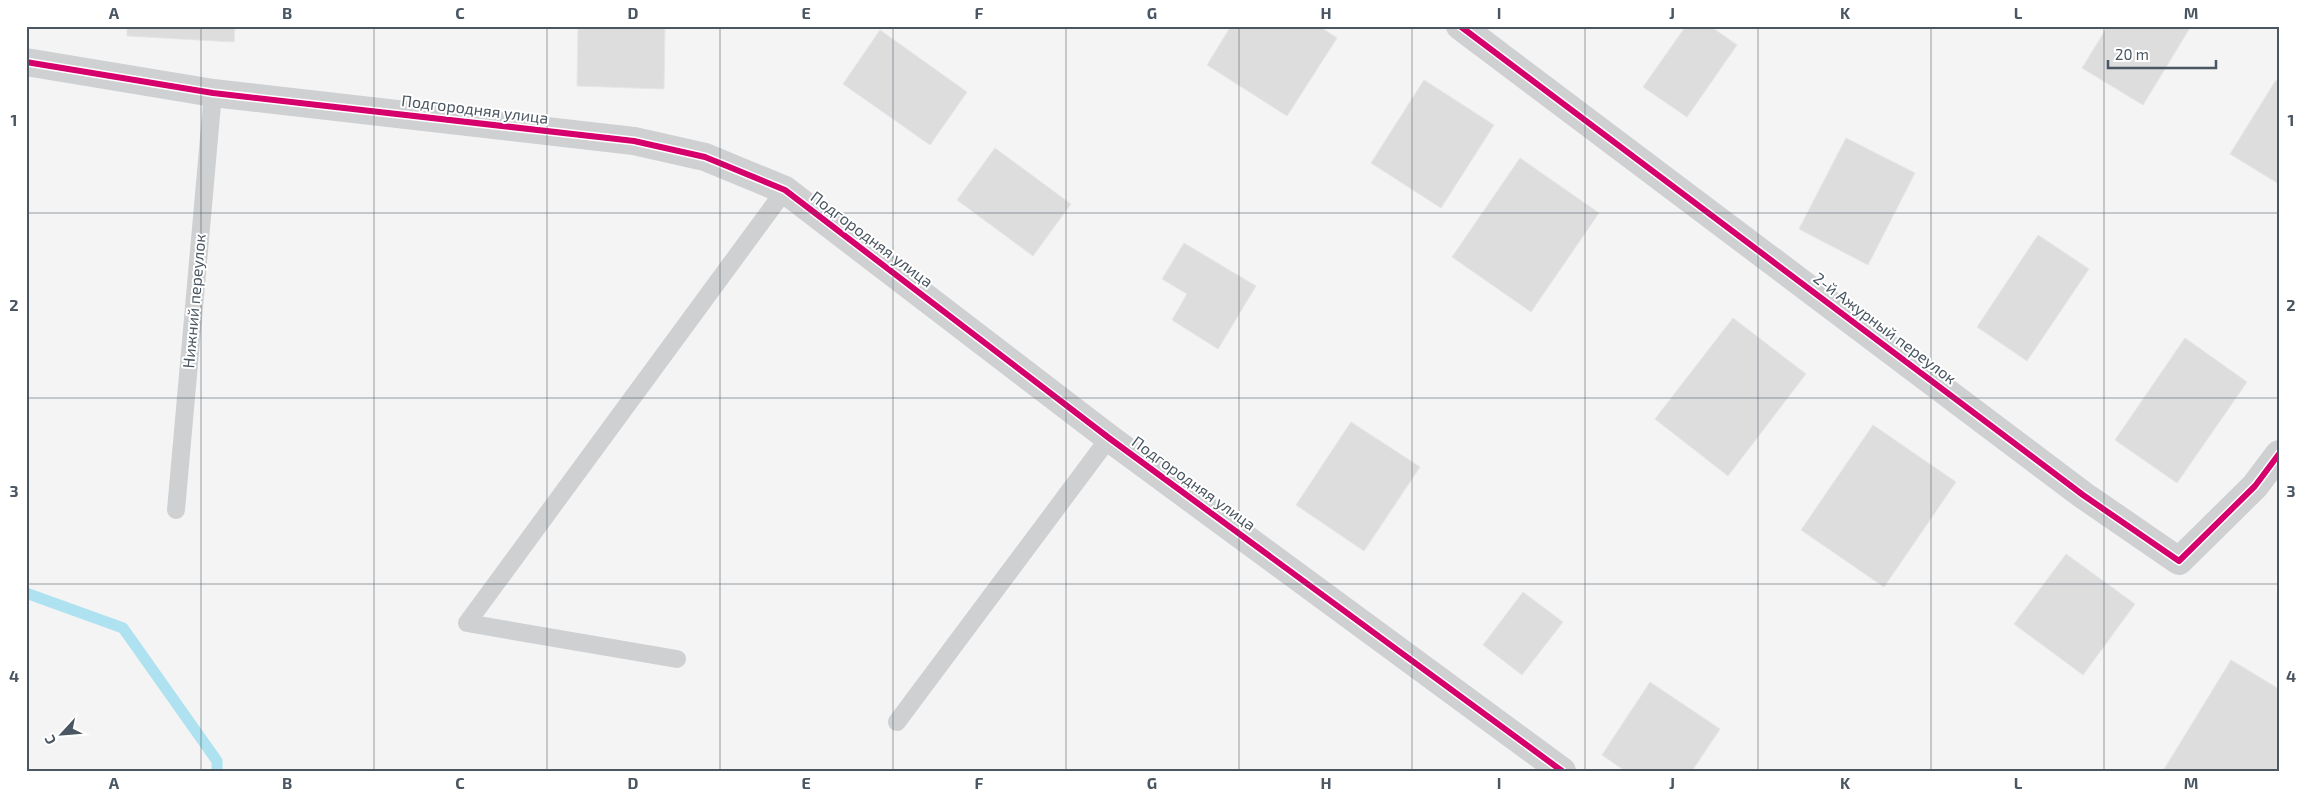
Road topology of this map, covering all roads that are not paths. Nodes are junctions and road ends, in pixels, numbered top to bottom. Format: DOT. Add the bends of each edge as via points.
graph roads {
  1 [pos="1460,26"];
  2 [pos="26,62"];
  3 [pos="213,93"];
  4 [pos="785,190"];
  5 [pos="1109,438"];
  6 [pos="2279,454"];
  7 [pos="176,510"];
  8 [pos="677,659"];
  9 [pos="897,722"];
  10 [pos="1562,771"];
  1 -- 6 [label="street, 2-й Ажурный переулок" via="2083,495 2179,561 2255,486"];
  2 -- 3 [label="street, Подгородняя улица"];
  3 -- 4 [label="street, Подгородняя улица" via="634,141 705,157"];
  3 -- 7 [label="lane, Нижний переулок"];
  4 -- 5 [label="street, Подгородняя улица"];
  4 -- 8 [label="lane" via="467,623"];
  5 -- 9 [label="lane"];
  5 -- 10 [label="street, Подгородняя улица"];
}
